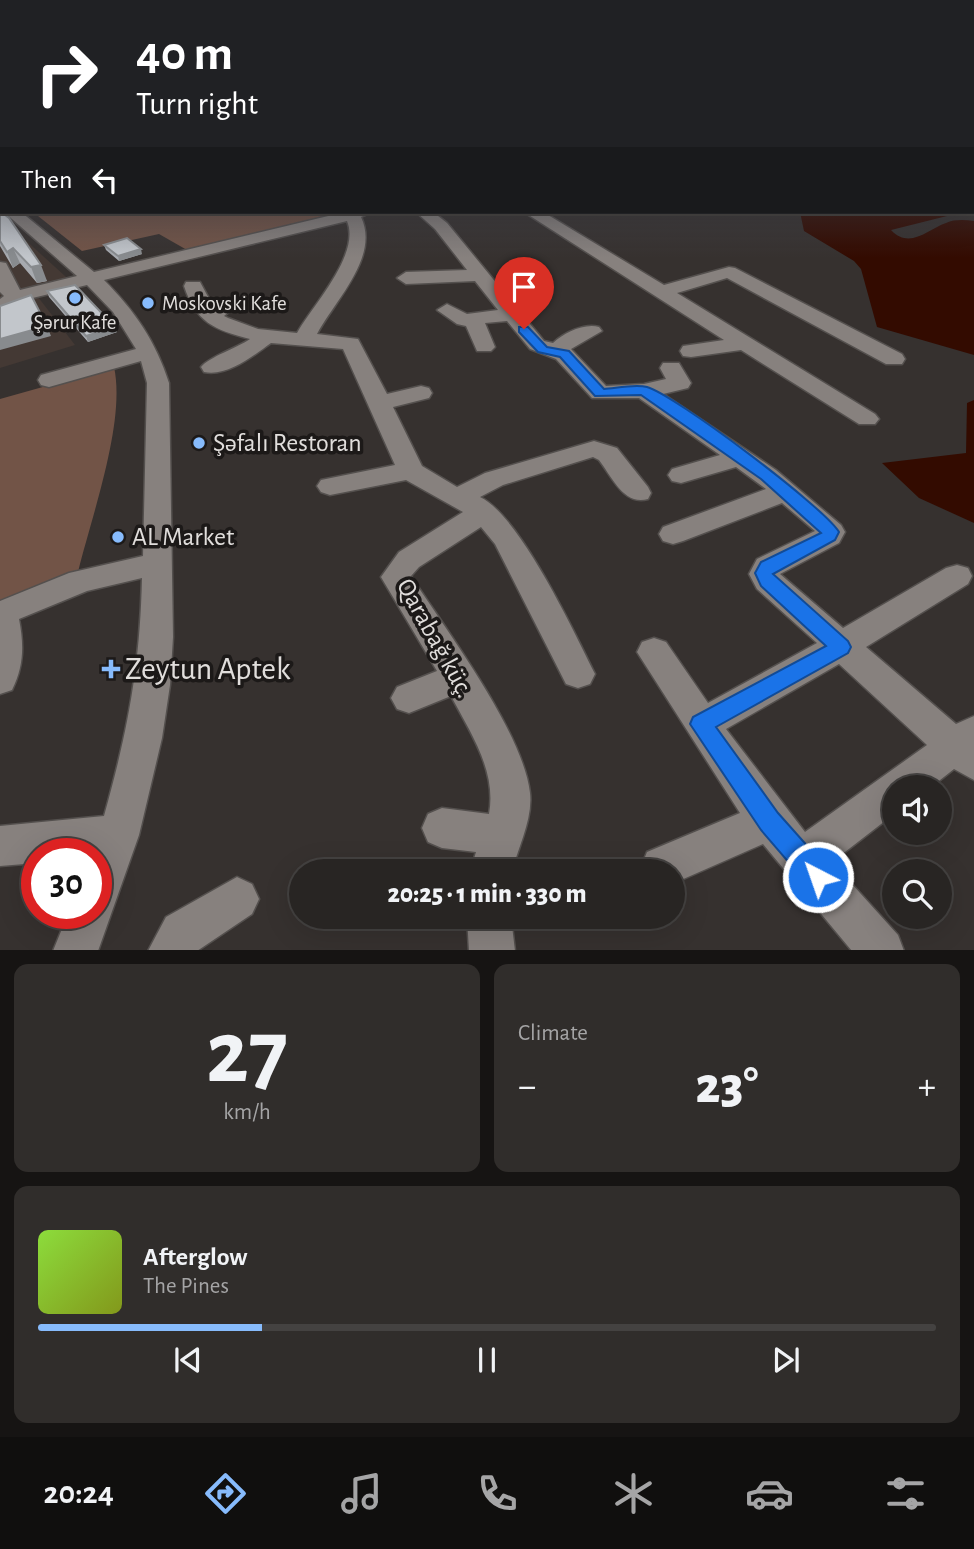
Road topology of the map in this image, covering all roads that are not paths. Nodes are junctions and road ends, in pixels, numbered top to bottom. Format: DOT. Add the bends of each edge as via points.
graph roads {
  1 [pos="14,214"];
  2 [pos="354,214"];
  3 [pos="358,214"];
  4 [pos="426,214"];
  5 [pos="535,214"];
  6 [pos="0,267"];
  7 [pos="479,275"];
  8 [pos="88,278"];
  9 [pos="406,278"];
  10 [pos="193,286"];
  11 [pos="661,292"];
  12 [pos="17,296"];
  13 [pos="0,307"];
  14 [pos="447,310"];
  15 [pos="511,314"];
  16 [pos="473,319"];
  17 [pos="592,331"];
  18 [pos="268,336"];
  19 [pos="308,339"];
  20 [pos="745,344"];
  21 [pos="484,347"];
  22 [pos="557,351"];
  23 [pos="691,351"];
  24 [pos="149,352"];
  25 [pos="894,359"];
  26 [pos="212,367"];
  27 [pos="671,368"];
  28 [pos="49,380"];
  29 [pos="644,391"];
  30 [pos="421,393"];
  31 [pos="379,403"];
  32 [pos="867,419"];
  33 [pos="741,457"];
  34 [pos="411,471"];
  35 [pos="681,475"];
  36 [pos="330,486"];
  37 [pos="786,492"];
  38 [pos="638,493"];
  39 [pos="470,503"];
  40 [pos="673,534"];
  41 [pos="158,563"];
  42 [pos="957,576"];
  43 [pos="1,613"];
  44 [pos="841,647"];
  45 [pos="654,652"];
  46 [pos="578,674"];
  47 [pos="457,678"];
  48 [pos="0,680"];
  49 [pos="409,698"];
  50 [pos="701,724"];
  51 [pos="968,747"];
  52 [pos="921,775"];
  53 [pos="882,800"];
  54 [pos="769,821"];
  55 [pos="442,828"];
  56 [pos="120,835"];
  57 [pos="0,846"];
  58 [pos="496,853"];
  59 [pos="112,857"];
  60 [pos="681,859"];
  61 [pos="802,859"];
  62 [pos="237,899"];
  63 [pos="84,929"];
  64 [pos="490,929"];
  65 [pos="75,950"];
  66 [pos="170,950"];
  67 [pos="492,950"];
  68 [pos="882,950"];
  1 -- 8 [label="street"];
  2 -- 8 [label="street"];
  3 -- 19 [label="street" via="357,245 324,286"];
  4 -- 7 [label="street"];
  5 -- 11 [label="street"];
  6 -- 12 [label="street" via="9,291"];
  7 -- 9 [label="street"];
  7 -- 15 [label="street"];
  8 -- 12 [label="street"];
  8 -- 24 [label="street" via="134,326"];
  10 -- 18 [label="street" via="200,305 216,312 215,320"];
  11 -- 20 [label="street"];
  11 -- 25 [label="street" via="729,272"];
  12 -- 13 [label="street"];
  14 -- 16 [label="street" via="459,319"];
  15 -- 16 [label="street"];
  15 -- 22 [label="street" via="537,345"];
  16 -- 21 [label="street"];
  17 -- 22 [label="street" via="569,340"];
  18 -- 19 [label="street"];
  18 -- 26 [label="street" via="240,356"];
  19 -- 31 [label="street" via="351,343"];
  20 -- 23 [label="street"];
  20 -- 32 [label="street"];
  22 -- 29 [label="street" via="600,393"];
  24 -- 28 [label="street"];
  24 -- 41 [label="street" via="158,383"];
  27 -- 29 [label="street" via="680,383"];
  29 -- 33 [label="street"];
  30 -- 31 [label="street"];
  31 -- 34 [label="street"];
  33 -- 35 [label="street"];
  33 -- 37 [label="street"];
  34 -- 36 [label="street"];
  34 -- 39 [label="street"];
  37 -- 40 [label="street"];
  37 -- 44 [label="street" via="831,532 764,573"];
  38 -- 39 [label="street" via="608,454 594,449 494,480"];
  39 -- 46 [label="street" via="508,539"];
  39 -- 47 [label="street, Qarabağ küç." via="475,518 405,561 396,577"];
  41 -- 43 [label="street" via="80,581"];
  41 -- 56 [label="street" via="153,685"];
  42 -- 44 [label="street"];
  43 -- 48 [label="street" via="8,648"];
  44 -- 50 [label="street"];
  44 -- 51 [label="street"];
  45 -- 50 [label="street"];
  47 -- 49 [label="street"];
  47 -- 58 [label="street, Qarabağ küç." via="506,770 511,794"];
  50 -- 54 [label="street"];
  51 -- 52 [label="street"];
  53 -- 61 [label="street"];
  54 -- 60 [label="street"];
  54 -- 61 [label="street"];
  55 -- 58 [label="street"];
  56 -- 57 [label="street"];
  56 -- 59 [label="street"];
  61 -- 68 [label="street"];
  62 -- 66 [label="street" via="182,933"];
  63 -- 65 [label="street"];
  64 -- 67 [label="street"];
}
